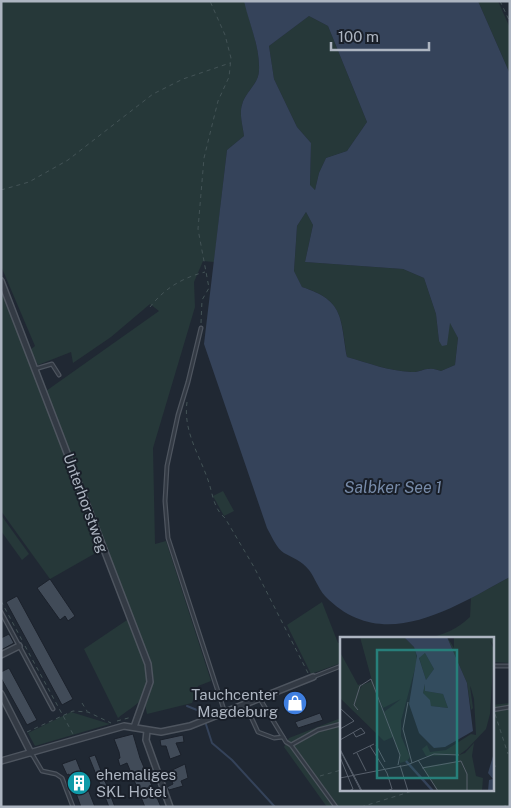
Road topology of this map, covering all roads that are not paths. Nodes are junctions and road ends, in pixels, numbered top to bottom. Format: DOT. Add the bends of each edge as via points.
graph roads {
  1 [pos="1,281"];
  2 [pos="201,328"];
  3 [pos="35,369"];
  4 [pos="59,375"];
  5 [pos="1,612"];
  6 [pos="19,646"];
  7 [pos="1,655"];
  8 [pos="340,666"];
  9 [pos="494,666"];
  10 [pos="510,666"];
  11 [pos="312,678"];
  12 [pos="1,694"];
  13 [pos="260,699"];
  14 [pos="246,706"];
  15 [pos="510,707"];
  16 [pos="53,709"];
  17 [pos="494,710"];
  18 [pos="226,714"];
  19 [pos="340,724"];
  20 [pos="134,727"];
  21 [pos="147,731"];
  22 [pos="283,737"];
  23 [pos="291,745"];
  24 [pos="31,753"];
  25 [pos="1,761"];
  26 [pos="73,807"];
  27 [pos="170,807"];
  28 [pos="336,807"];
  1 -- 3 [label="street, Unterhorstweg"];
  2 -- 18 [label="lane" via="167,466 165,501 168,538"];
  3 -- 4 [label="lane" via="52,364"];
  3 -- 20 [label="street, Unterhorstweg" via="148,664 150,682"];
  5 -- 6 [label="lane"];
  6 -- 7 [label="street"];
  6 -- 16 [label="lane"];
  8 -- 11 [label="lane"];
  9 -- 10 [label="lane"];
  11 -- 13 [label="street"];
  12 -- 24 [label="street"];
  13 -- 14 [label="street"];
  13 -- 22 [label="lane"];
  14 -- 18 [label="street"];
  14 -- 22 [label="lane" via="258,732 274,738"];
  15 -- 17 [label="lane"];
  18 -- 21 [label="street" via="169,731"];
  19 -- 23 [label="lane" via="318,730"];
  20 -- 21 [label="street"];
  20 -- 24 [label="street" via="120,727"];
  21 -- 27 [label="street" via="146,740"];
  22 -- 23 [label="lane"];
  23 -- 28 [label="lane"];
  24 -- 25 [label="street"];
  24 -- 26 [label="lane" via="42,771 62,778"];
}
